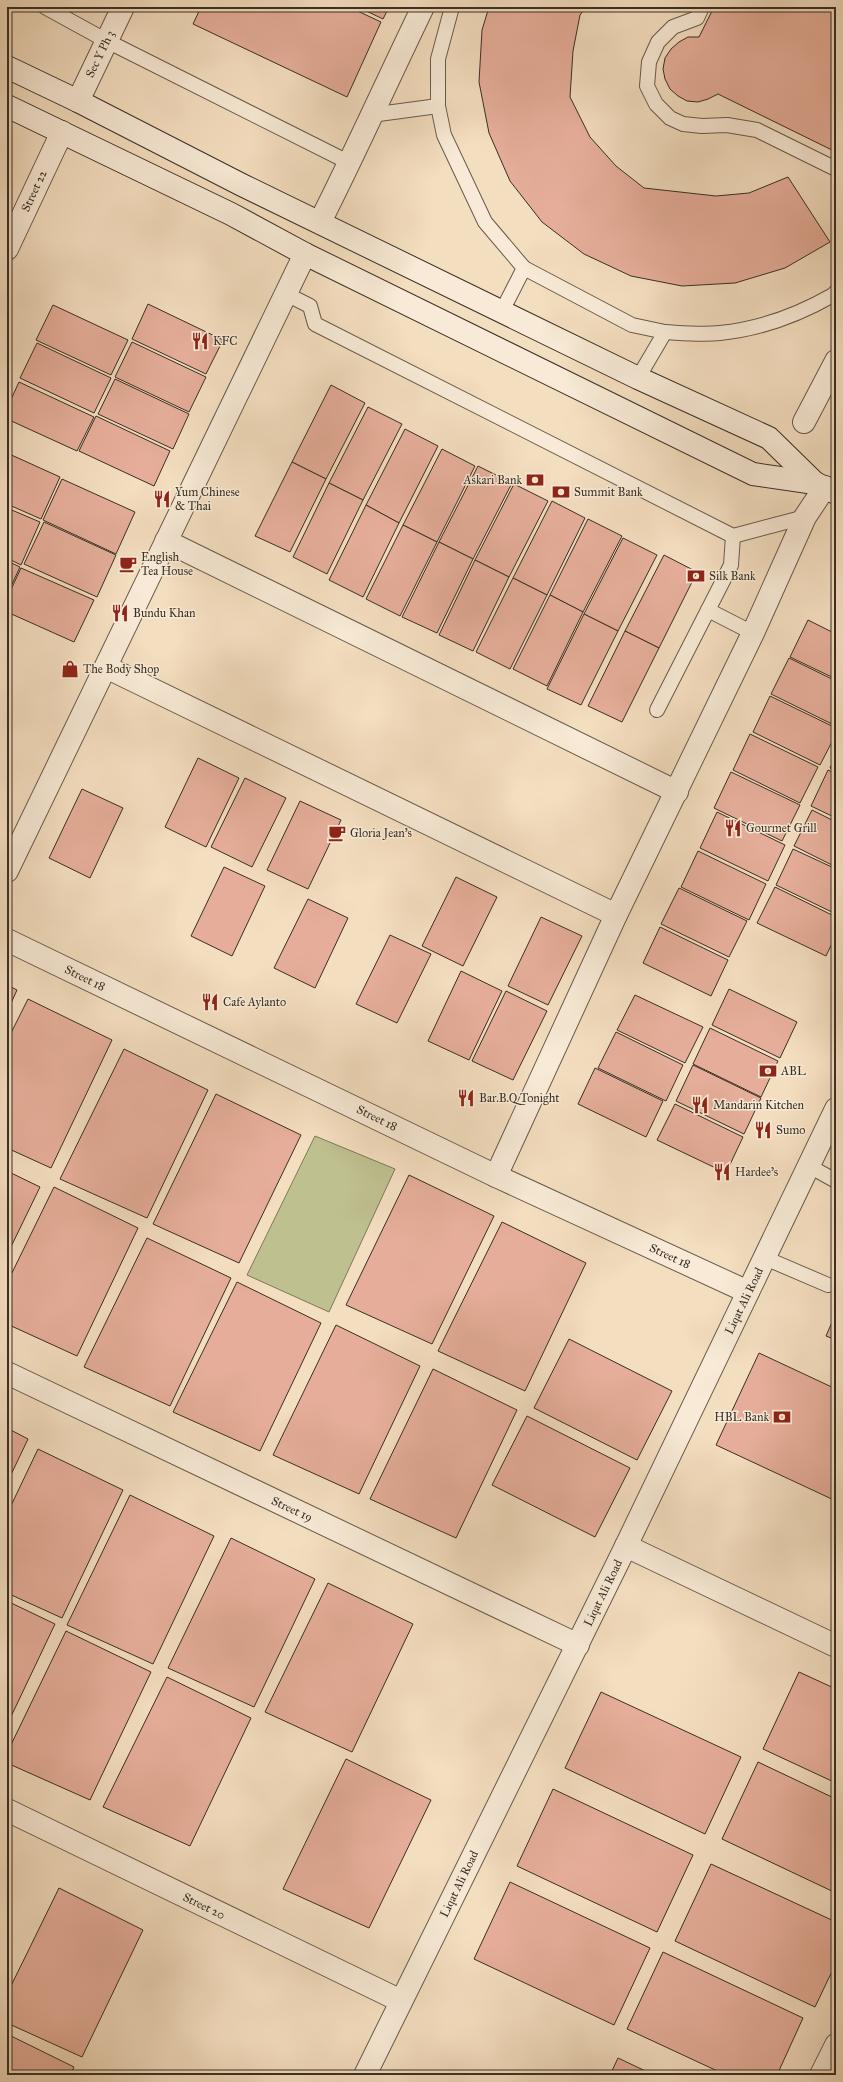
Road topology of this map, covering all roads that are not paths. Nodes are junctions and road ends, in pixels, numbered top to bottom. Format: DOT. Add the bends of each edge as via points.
graph roads {
  1 [pos="44,7"];
  2 [pos="123,7"];
  3 [pos="423,7"];
  4 [pos="452,7"];
  5 [pos="702,7"];
  6 [pos="107,41"];
  7 [pos="7,67"];
  8 [pos="78,101"];
  9 [pos="7,106"];
  10 [pos="438,106"];
  11 [pos="371,115"];
  12 [pos="62,132"];
  13 [pos="350,163"];
  14 [pos="836,169"];
  15 [pos="320,222"];
  16 [pos="7,249"];
  17 [pos="305,254"];
  18 [pos="524,268"];
  19 [pos="836,292"];
  20 [pos="284,293"];
  21 [pos="502,311"];
  22 [pos="664,332"];
  23 [pos="836,361"];
  24 [pos="638,378"];
  25 [pos="804,422"];
  26 [pos="826,488"];
  27 [pos="805,517"];
  28 [pos="733,536"];
  29 [pos="166,541"];
  30 [pos="708,610"];
  31 [pos="753,633"];
  32 [pos="106,667"];
  33 [pos="658,710"];
  34 [pos="677,792"];
  35 [pos="7,871"];
  36 [pos="616,916"];
  37 [pos="7,940"];
  38 [pos="836,1109"];
  39 [pos="808,1166"];
  40 [pos="496,1176"];
  41 [pos="836,1181"];
  42 [pos="765,1258"];
  43 [pos="828,1285"];
  44 [pos="748,1292"];
  45 [pos="7,1373"];
  46 [pos="626,1546"];
  47 [pos="578,1645"];
  48 [pos="836,1646"];
  49 [pos="7,1810"];
  50 [pos="401,2002"];
  51 [pos="836,2045"];
  52 [pos="366,2075"];
  53 [pos="821,2075"];
  1 -- 6 [label="lane"];
  2 -- 6 [label="street, Sec Y Ph 3"];
  3 -- 11 [label="street"];
  4 -- 10 [label="lane" via="438,59"];
  5 -- 14 [label="lane" via="696,18 673,27 658,42 649,62 647,86 656,104 670,118 683,124 727,125 757,130"];
  6 -- 8 [label="street, Sec Y Ph 3"];
  6 -- 13 [label="lane"];
  7 -- 8 [label="street"];
  8 -- 15 [label="street"];
  9 -- 12 [label="street"];
  10 -- 11 [label="lane"];
  10 -- 18 [label="lane" via="444,135 485,222"];
  11 -- 13 [label="street"];
  12 -- 16 [label="street, Street 22"];
  12 -- 17 [label="street" via="231,214"];
  13 -- 15 [label="street"];
  15 -- 21 [label="street"];
  17 -- 20 [label="street"];
  17 -- 26 [label="street" via="753,474"];
  18 -- 21 [label="lane"];
  18 -- 22 [label="lane" via="632,325"];
  19 -- 22 [label="lane" via="806,310 762,325 720,333"];
  20 -- 28 [label="lane" via="310,306 315,324"];
  20 -- 29 [label="street"];
  21 -- 24 [label="street"];
  22 -- 24 [label="lane"];
  23 -- 25 [label="street"];
  24 -- 26 [label="street" via="769,438"];
  26 -- 27 [label="street"];
  27 -- 28 [label="lane"];
  27 -- 31 [label="street"];
  28 -- 30 [label="lane" via="731,564"];
  29 -- 32 [label="street"];
  29 -- 34 [label="street"];
  30 -- 31 [label="lane"];
  30 -- 33 [label="lane"];
  31 -- 34 [label="street"];
  32 -- 35 [label="street"];
  32 -- 36 [label="street"];
  34 -- 36 [label="street"];
  36 -- 40 [label="street"];
  37 -- 40 [label="street, Street 18"];
  38 -- 39 [label="street, Liqat Ali Road"];
  39 -- 41 [label="lane"];
  39 -- 42 [label="street, Liqat Ali Road"];
  40 -- 44 [label="street, Street 18"];
  42 -- 43 [label="lane"];
  42 -- 44 [label="street, Liqat Ali Road"];
  44 -- 46 [label="street, Liqat Ali Road"];
  45 -- 47 [label="street, Street 19"];
  46 -- 47 [label="street, Liqat Ali Road"];
  46 -- 48 [label="street"];
  47 -- 50 [label="street, Liqat Ali Road"];
  49 -- 50 [label="street, Street 20"];
  50 -- 52 [label="street, Liqat Ali Road"];
  51 -- 53 [label="street"];
}
